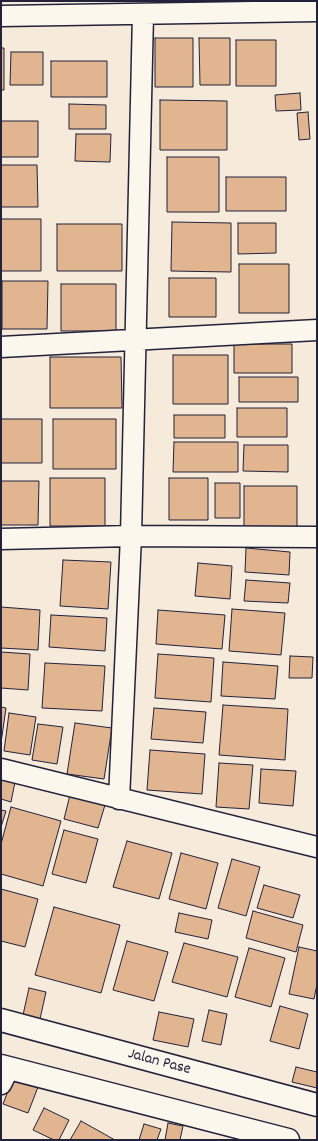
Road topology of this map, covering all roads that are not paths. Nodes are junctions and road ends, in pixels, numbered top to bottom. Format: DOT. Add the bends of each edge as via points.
graph roads {
  1 [pos="317,2"];
  2 [pos="317,11"];
  3 [pos="144,14"];
  4 [pos="317,14"];
  5 [pos="1,16"];
  6 [pos="317,330"];
  7 [pos="136,340"];
  8 [pos="1,347"];
  9 [pos="131,536"];
  10 [pos="317,537"];
  11 [pos="1,539"];
  12 [pos="1,769"];
  13 [pos="119,799"];
  14 [pos="317,847"];
  15 [pos="1,1020"];
  16 [pos="4,1073"];
  17 [pos="317,1105"];
  18 [pos="288,1140"];
  1 -- 2 [label="street"];
  2 -- 3 [label="street"];
  2 -- 4 [label="street"];
  3 -- 5 [label="street"];
  3 -- 7 [label="street"];
  6 -- 7 [label="street"];
  7 -- 8 [label="street"];
  7 -- 9 [label="street"];
  9 -- 10 [label="street"];
  9 -- 11 [label="street"];
  9 -- 13 [label="street"];
  12 -- 13 [label="street"];
  13 -- 14 [label="street"];
  15 -- 17 [label="street, Jalan Pase"];
  16 -- 18 [label="street"];
}
